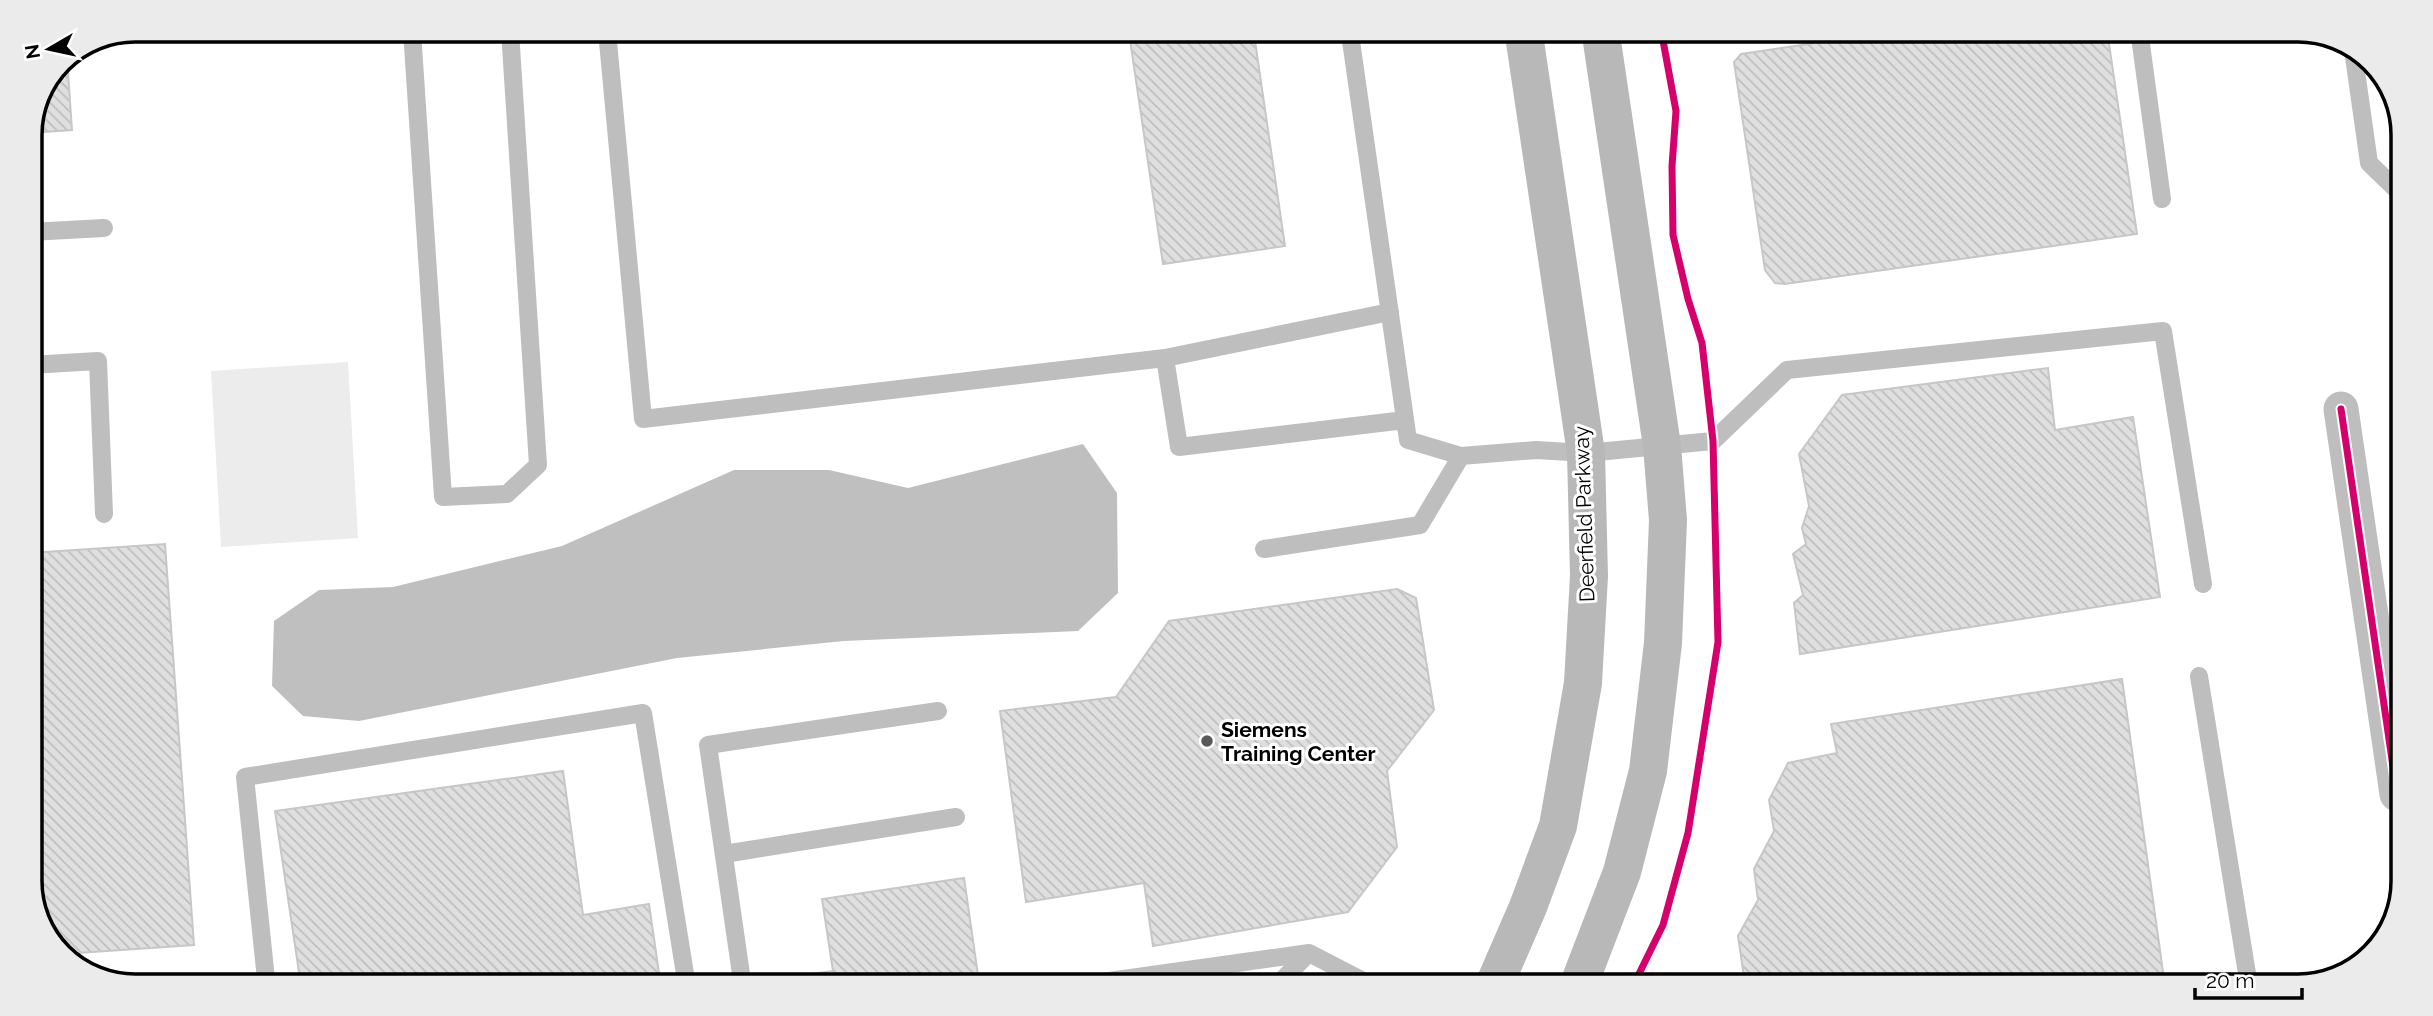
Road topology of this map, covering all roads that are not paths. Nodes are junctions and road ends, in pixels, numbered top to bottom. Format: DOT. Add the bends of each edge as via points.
graph roads {
  1 [pos="413,42"];
  2 [pos="511,42"];
  3 [pos="608,42"];
  4 [pos="1351,42"];
  5 [pos="1525,42"];
  6 [pos="1602,42"];
  7 [pos="2141,42"];
  8 [pos="2355,62"];
  9 [pos="2391,184"];
  10 [pos="2162,198"];
  11 [pos="104,228"];
  12 [pos="42,231"];
  13 [pos="1390,312"];
  14 [pos="1165,358"];
  15 [pos="42,364"];
  16 [pos="2340,409"];
  17 [pos="1405,420"];
  18 [pos="1662,446"];
  19 [pos="1586,453"];
  20 [pos="1461,456"];
  21 [pos="104,514"];
  22 [pos="1264,549"];
  23 [pos="2203,584"];
  24 [pos="2199,676"];
  25 [pos="938,711"];
  26 [pos="2391,753"];
  27 [pos="956,817"];
  28 [pos="724,854"];
  29 [pos="1309,953"];
  30 [pos="265,974"];
  31 [pos="684,974"];
  32 [pos="741,974"];
  33 [pos="1159,974"];
  34 [pos="1288,974"];
  35 [pos="1350,974"];
  36 [pos="1499,974"];
  37 [pos="1583,974"];
  38 [pos="2247,974"];
  1 -- 2 [label="lane" via="443,497 507,494 538,465"];
  3 -- 14 [label="lane" via="643,419"];
  4 -- 13 [label="lane"];
  5 -- 19 [label="main road, Deerfield Parkway"];
  6 -- 18 [label="main road"];
  7 -- 10 [label="lane"];
  8 -- 9 [label="lane" via="2369,163"];
  11 -- 12 [label="lane"];
  13 -- 14 [label="lane"];
  13 -- 17 [label="lane"];
  14 -- 17 [label="lane" via="1179,447"];
  15 -- 21 [label="lane" via="98,361"];
  16 -- 26 [label="street"];
  17 -- 20 [label="lane" via="1408,440"];
  18 -- 19 [label="lane"];
  18 -- 23 [label="lane" via="1713,441 1787,370 2163,331"];
  18 -- 37 [label="main road" via="1668,520 1664,643 1648,771 1622,872"];
  19 -- 20 [label="lane" via="1536,450"];
  19 -- 36 [label="main road, Deerfield Parkway" via="1589,576 1583,683 1558,826"];
  20 -- 22 [label="lane" via="1420,524"];
  24 -- 38 [label="lane"];
  25 -- 28 [label="lane" via="708,745"];
  27 -- 28 [label="lane"];
  28 -- 32 [label="lane"];
  29 -- 33 [label="lane"];
  29 -- 34 [label="lane"];
  29 -- 35 [label="lane"];
  30 -- 31 [label="lane" via="245,777 643,713"];
}
